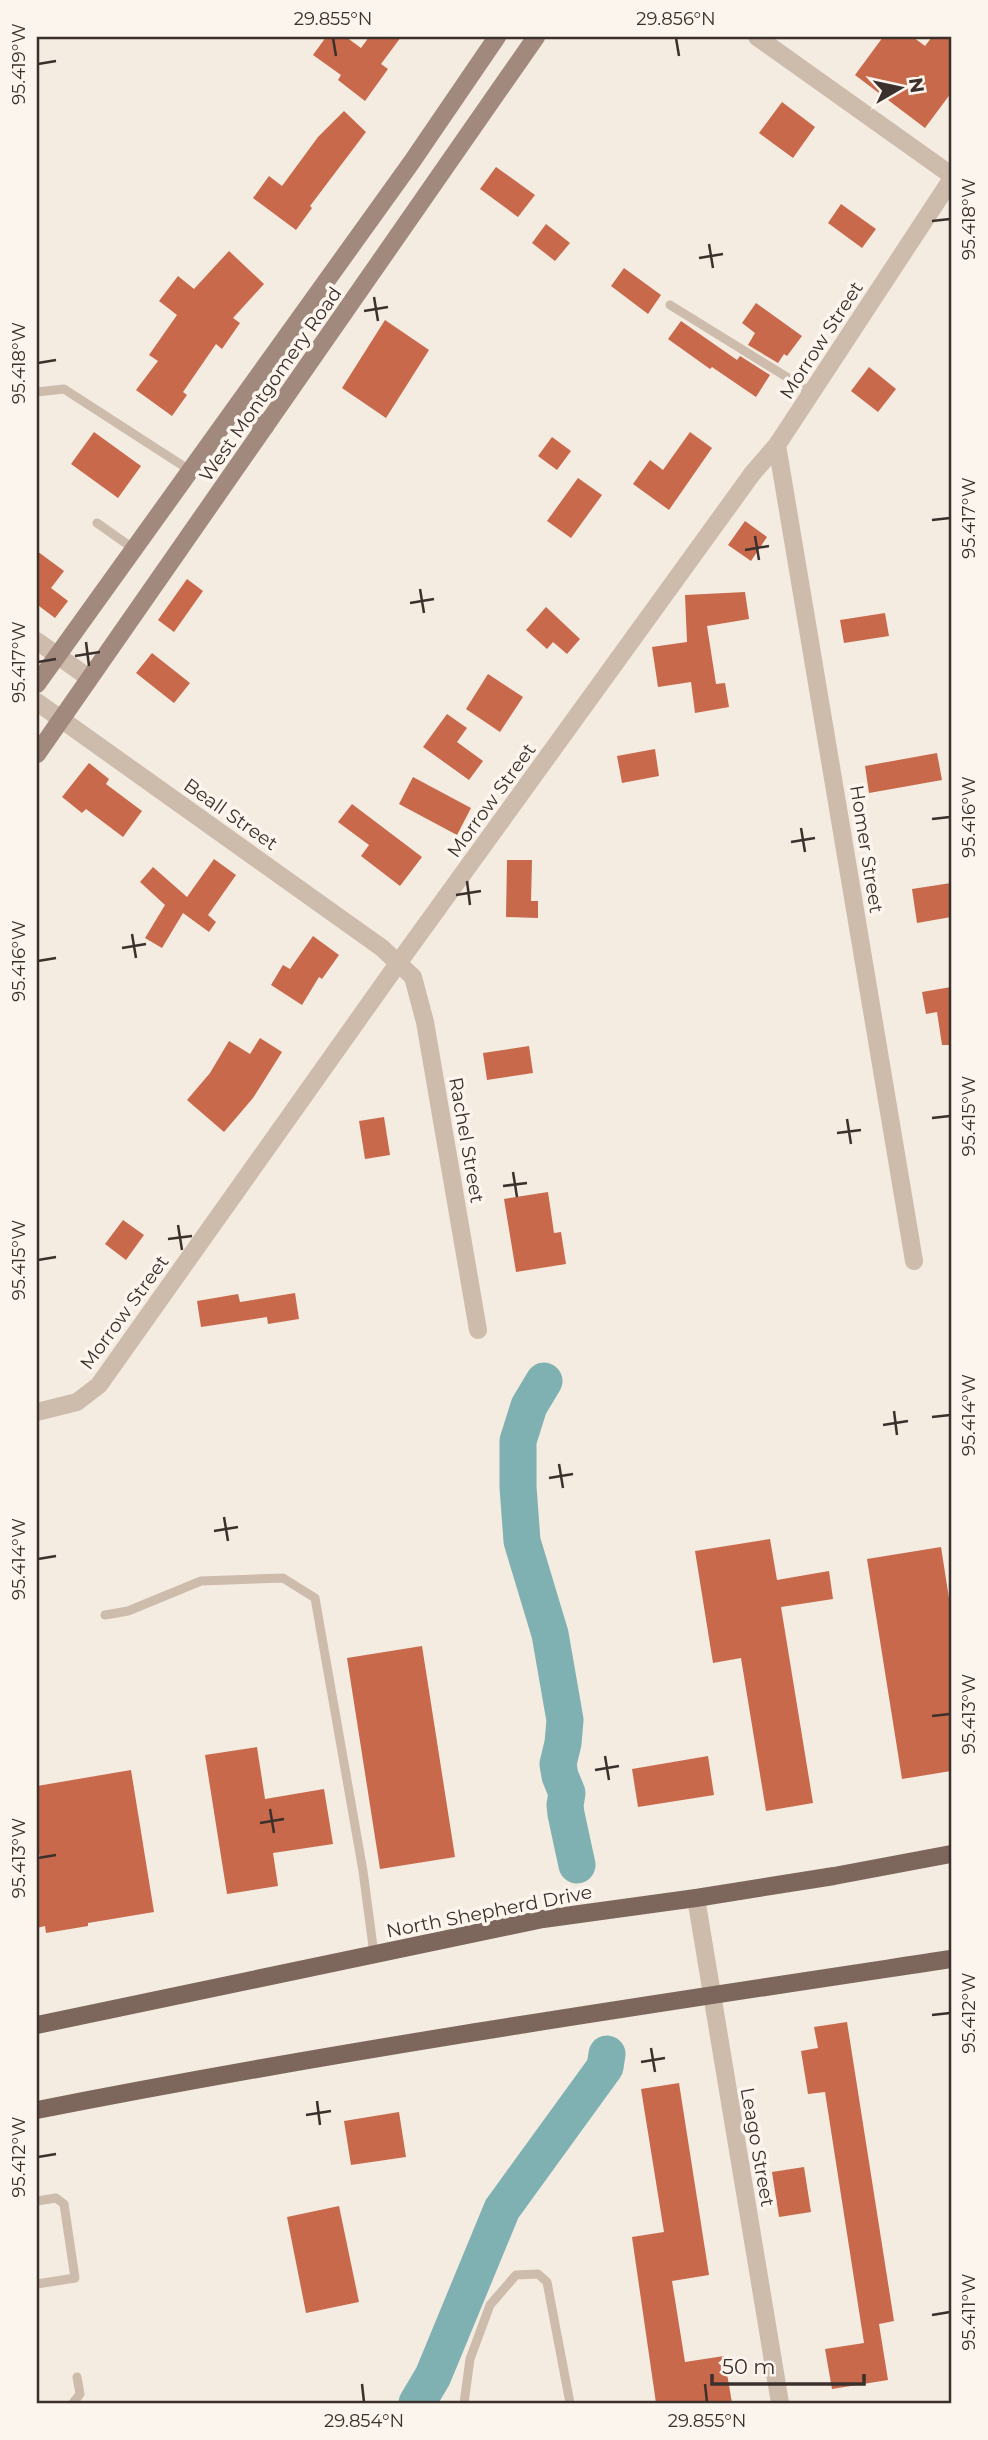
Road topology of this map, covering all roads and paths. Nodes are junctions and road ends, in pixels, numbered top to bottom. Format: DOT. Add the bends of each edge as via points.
graph roads {
  1 [pos="497,37"];
  2 [pos="536,37"];
  3 [pos="757,37"];
  4 [pos="411,163"];
  5 [pos="951,177"];
  6 [pos="436,181"];
  7 [pos="670,305"];
  8 [pos="37,392"];
  9 [pos="811,392"];
  10 [pos="237,407"];
  11 [pos="265,427"];
  12 [pos="777,445"];
  13 [pos="191,471"];
  14 [pos="97,523"];
  15 [pos="134,549"];
  16 [pos="37,641"];
  17 [pos="57,656"];
  18 [pos="89,678"];
  19 [pos="37,684"];
  20 [pos="37,702"];
  21 [pos="61,719"];
  22 [pos="37,754"];
  23 [pos="399,962"];
  24 [pos="914,1261"];
  25 [pos="478,1330"];
  26 [pos="37,1412"];
  27 [pos="105,1615"];
  28 [pos="951,1854"];
  29 [pos="696,1898"];
  30 [pos="374,1954"];
  31 [pos="951,1959"];
  32 [pos="711,1995"];
  33 [pos="37,2025"];
  34 [pos="37,2110"];
  35 [pos="37,2201"];
  36 [pos="37,2284"];
  37 [pos="77,2377"];
  38 [pos="73,2403"];
  39 [pos="464,2403"];
  40 [pos="570,2403"];
  41 [pos="780,2403"];
  1 -- 4 [label="main road, West Montgomery Road"];
  2 -- 6 [label="main road, West Montgomery Road"];
  3 -- 5 [label="street"];
  4 -- 6 [label="main road"];
  4 -- 10 [label="main road, West Montgomery Road"];
  5 -- 9 [label="street, Morrow Street"];
  6 -- 11 [label="main road, West Montgomery Road"];
  7 -- 9 [label="lane"];
  8 -- 13 [label="lane" via="64,389"];
  9 -- 12 [label="street, Morrow Street"];
  10 -- 11 [label="main road"];
  10 -- 13 [label="main road, West Montgomery Road"];
  11 -- 18 [label="main road, West Montgomery Road"];
  12 -- 23 [label="street, Morrow Street"];
  12 -- 24 [label="street, Homer Street"];
  13 -- 15 [label="main road, West Montgomery Road"];
  14 -- 15 [label="lane"];
  15 -- 17 [label="main road, West Montgomery Road"];
  16 -- 17 [label="street"];
  17 -- 18 [label="street"];
  17 -- 19 [label="main road, West Montgomery Road"];
  18 -- 21 [label="main road, West Montgomery Road"];
  20 -- 21 [label="street, Beall Street"];
  21 -- 22 [label="main road, West Montgomery Road"];
  21 -- 23 [label="street, Beall Street"];
  23 -- 25 [label="street, Rachel Street" via="413,977 425,1022"];
  23 -- 26 [label="street, Morrow Street" via="99,1385 77,1402"];
  27 -- 30 [label="lane" via="128,1611 201,1581 283,1578 315,1598"];
  28 -- 29 [label="main road, North Shepherd Drive"];
  29 -- 30 [label="main road, North Shepherd Drive" via="543,1919"];
  29 -- 32 [label="street, Leago Street"];
  30 -- 33 [label="main road, North Shepherd Drive"];
  31 -- 32 [label="main road"];
  32 -- 34 [label="main road"];
  32 -- 41 [label="street, Leago Street"];
  35 -- 36 [label="lane" via="55,2198 64,2204 75,2278"];
  37 -- 38 [label="lane" via="80,2395"];
  39 -- 40 [label="lane" via="470,2359 490,2305 516,2275 538,2274 547,2282"];
}
